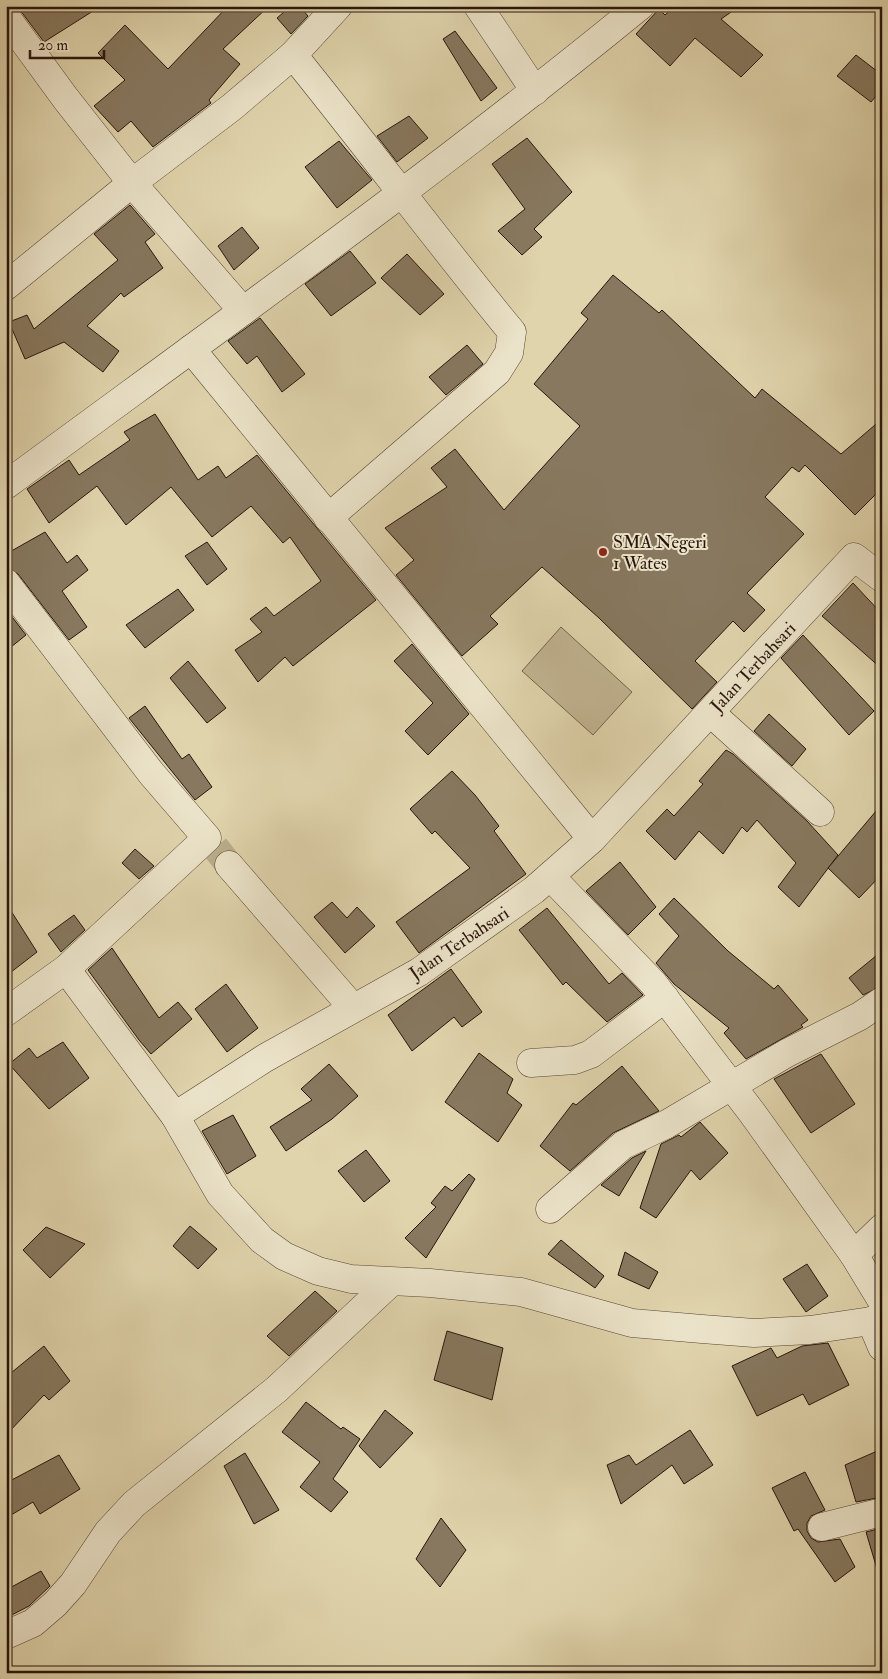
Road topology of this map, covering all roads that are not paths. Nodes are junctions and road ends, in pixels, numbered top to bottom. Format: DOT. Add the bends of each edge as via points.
graph roads {
  1 [pos="338,6"];
  2 [pos="478,6"];
  3 [pos="640,6"];
  4 [pos="6,17"];
  5 [pos="293,55"];
  6 [pos="535,91"];
  7 [pos="132,183"];
  8 [pos="402,191"];
  9 [pos="6,286"];
  10 [pos="243,310"];
  11 [pos="191,349"];
  12 [pos="6,484"];
  13 [pos="328,518"];
  14 [pos="882,578"];
  15 [pos="6,583"];
  16 [pos="711,713"];
  17 [pos="820,812"];
  18 [pos="592,839"];
  19 [pos="217,850"];
  20 [pos="550,876"];
  21 [pos="66,969"];
  22 [pos="665,998"];
  23 [pos="882,1001"];
  24 [pos="353,1008"];
  25 [pos="6,1012"];
  26 [pos="531,1063"];
  27 [pos="731,1086"];
  28 [pos="175,1116"];
  29 [pos="550,1209"];
  30 [pos="882,1228"];
  31 [pos="854,1255"];
  32 [pos="391,1282"];
  33 [pos="878,1313"];
  34 [pos="882,1347"];
  35 [pos="882,1512"];
  36 [pos="822,1527"];
  37 [pos="6,1635"];
  1 -- 5 [label="street"];
  2 -- 6 [label="street"];
  3 -- 6 [label="street"];
  4 -- 7 [label="street"];
  5 -- 7 [label="street" via="232,107"];
  5 -- 8 [label="street"];
  6 -- 8 [label="street"];
  7 -- 9 [label="street"];
  7 -- 10 [label="street"];
  8 -- 10 [label="street"];
  8 -- 13 [label="street" via="454,262 512,332 512,342 497,372"];
  10 -- 11 [label="street"];
  11 -- 12 [label="street"];
  11 -- 13 [label="street"];
  13 -- 18 [label="street"];
  14 -- 16 [label="street, Jalan Terbahsari" via="854,557"];
  15 -- 19 [label="street" via="151,773"];
  16 -- 17 [label="street"];
  16 -- 18 [label="street, Jalan Terbahsari"];
  18 -- 20 [label="street, Jalan Terbahsari"];
  19 -- 21 [label="street"];
  19 -- 24 [label="street"];
  20 -- 22 [label="street"];
  20 -- 24 [label="street, Jalan Terbahsari" via="419,972"];
  21 -- 25 [label="street"];
  21 -- 28 [label="street"];
  22 -- 26 [label="street" via="591,1054 575,1060"];
  22 -- 27 [label="street"];
  23 -- 27 [label="street"];
  24 -- 28 [label="street, Jalan Terbahsari" via="265,1058"];
  27 -- 29 [label="street" via="667,1124 623,1145"];
  27 -- 31 [label="street"];
  28 -- 32 [label="street" via="220,1194 262,1240 284,1256 318,1271 351,1279"];
  30 -- 31 [label="street"];
  31 -- 33 [label="street"];
  32 -- 33 [label="street" via="522,1292 632,1323 754,1333 810,1330"];
  32 -- 37 [label="street" via="278,1389 134,1504 108,1532 55,1604 34,1623"];
  33 -- 34 [label="street"];
  35 -- 36 [label="street"];
}
